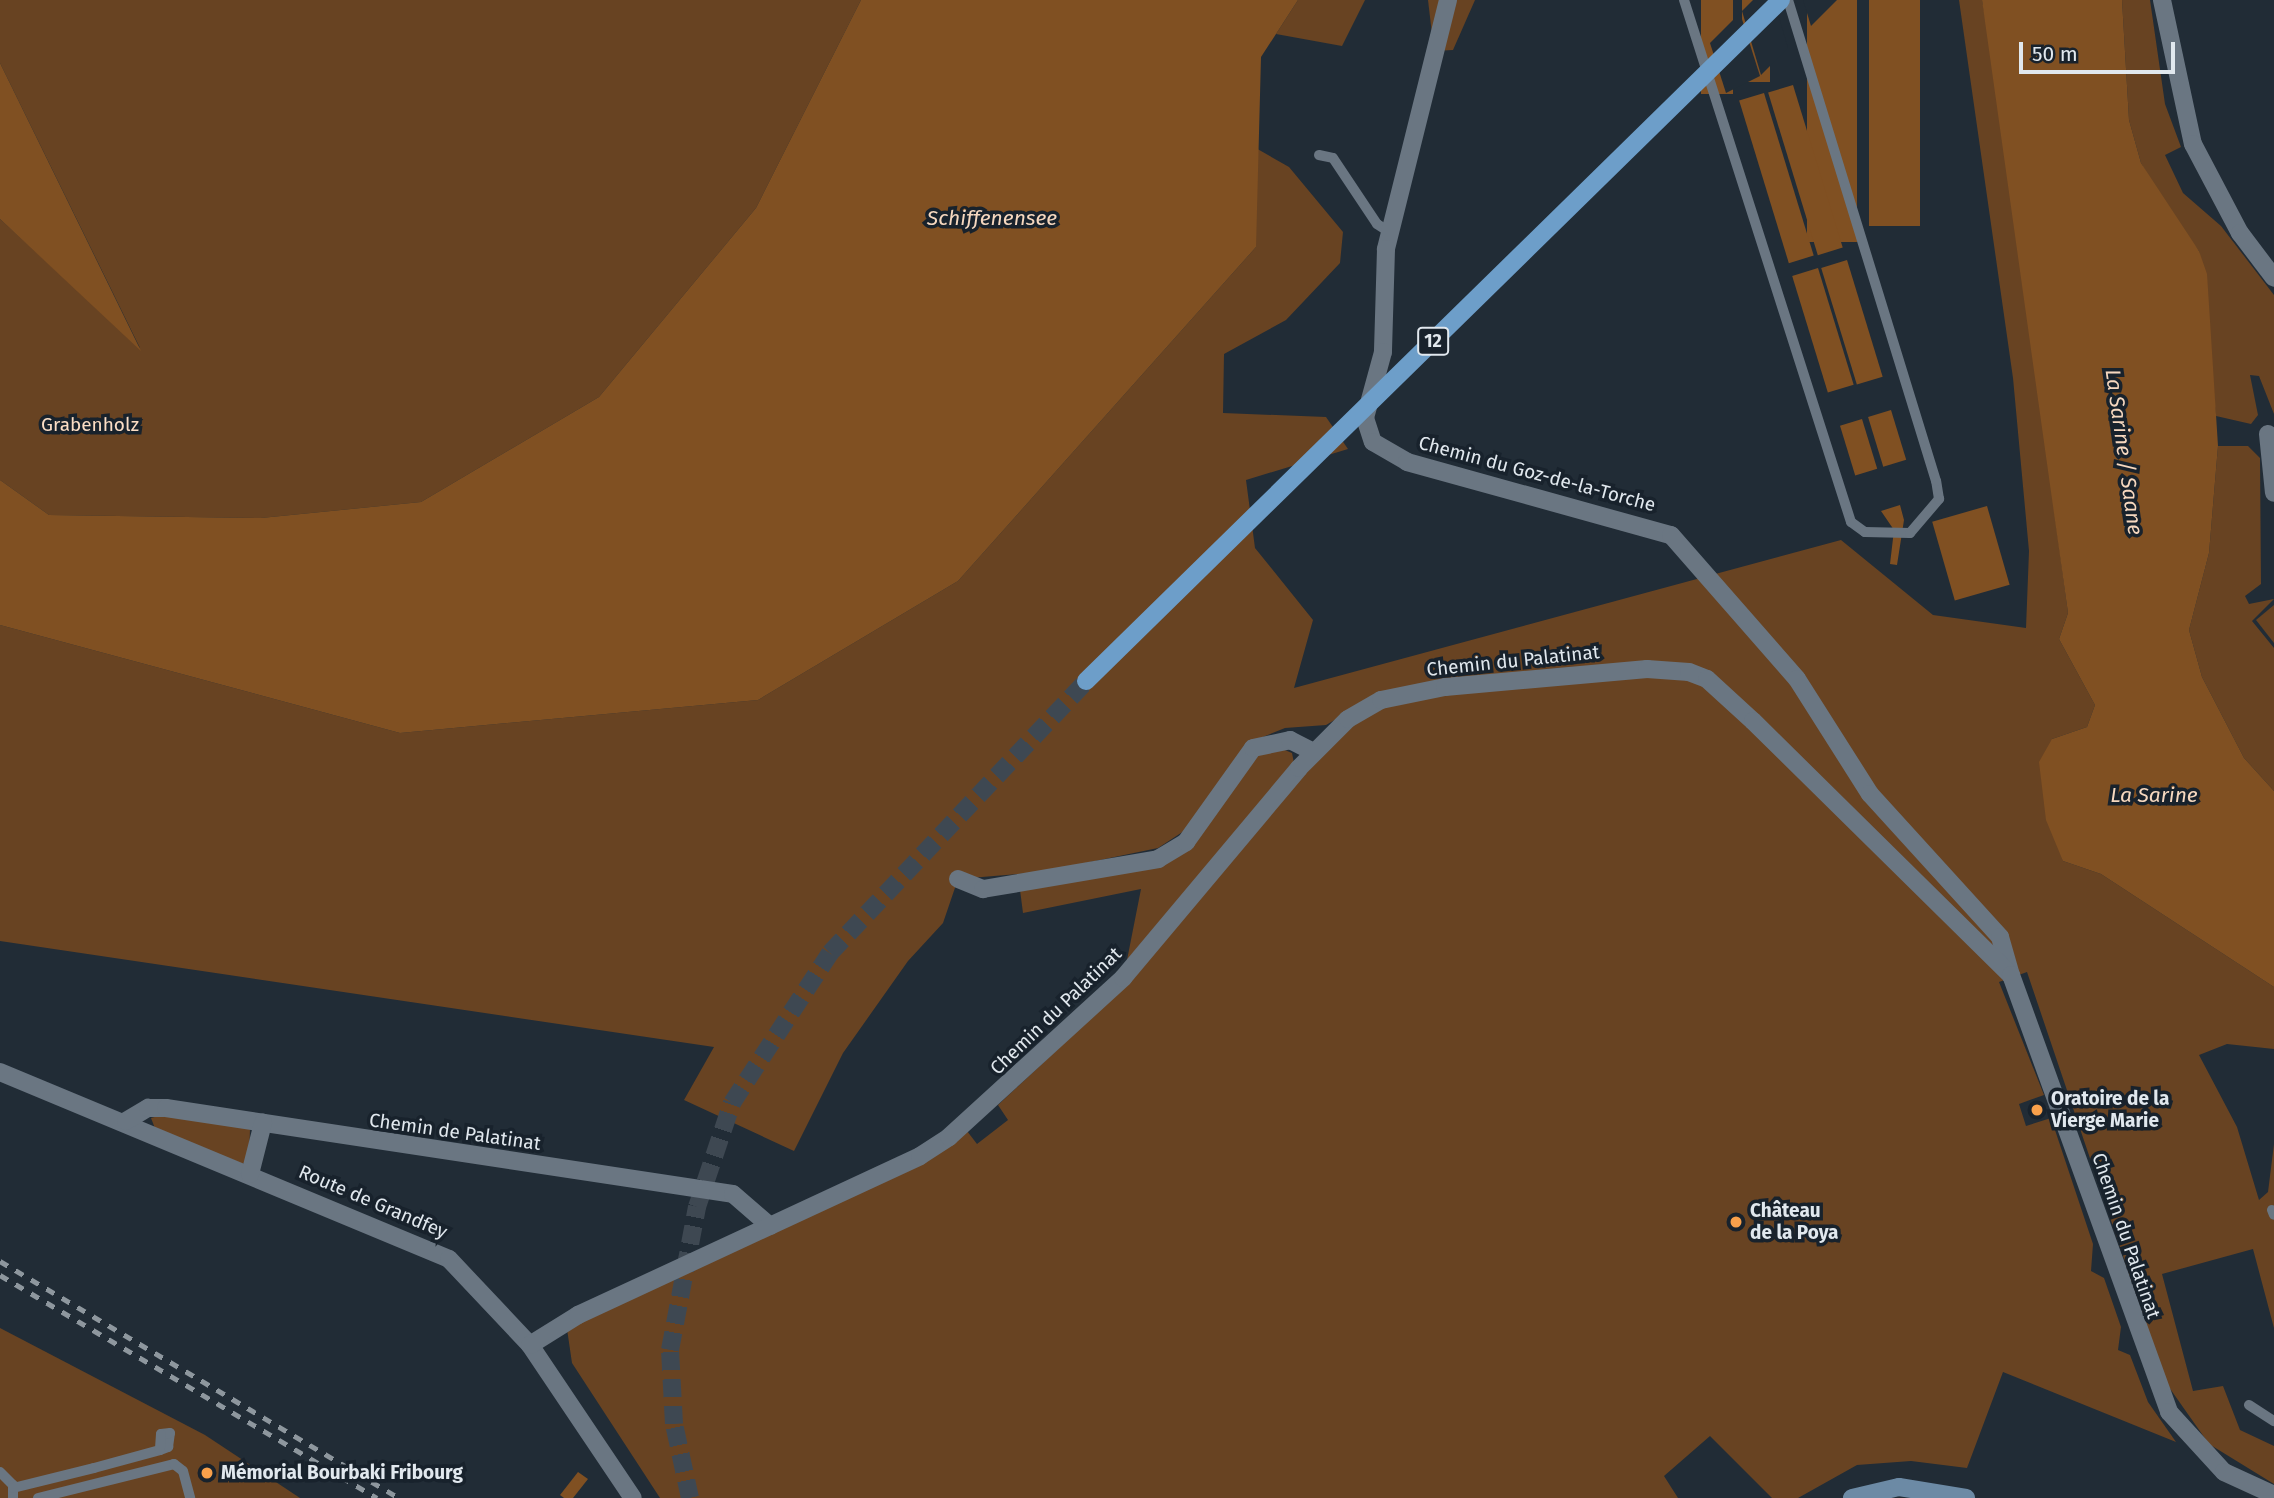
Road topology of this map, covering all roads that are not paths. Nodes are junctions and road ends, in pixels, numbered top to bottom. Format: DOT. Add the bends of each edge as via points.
graph roads {
  1 [pos="1448,0"];
  2 [pos="1684,0"];
  3 [pos="1781,0"];
  4 [pos="1788,0"];
  5 [pos="2165,1"];
  6 [pos="1319,155"];
  7 [pos="1391,233"];
  8 [pos="2274,278"];
  9 [pos="2269,434"];
  10 [pos="2274,493"];
  11 [pos="1086,681"];
  12 [pos="1314,752"];
  13 [pos="958,879"];
  14 [pos="2011,975"];
  15 [pos="0,1072"];
  16 [pos="126,1121"];
  17 [pos="263,1123"];
  18 [pos="250,1174"];
  19 [pos="770,1226"];
  20 [pos="530,1345"];
  21 [pos="2249,1405"];
  22 [pos="2274,1420"];
  23 [pos="160,1450"];
  24 [pos="0,1472"];
  25 [pos="13,1493"];
  26 [pos="2274,1495"];
  27 [pos="38,1498"];
  28 [pos="190,1498"];
  29 [pos="633,1498"];
  30 [pos="1852,1498"];
  31 [pos="1966,1498"];
  1 -- 7 [label="street, Chemin du Goz-de-la-Torche"];
  2 -- 4 [label="lane" via="1851,522 1865,532 1910,533 1939,499 1936,481"];
  3 -- 11 [label="main road, 12"];
  5 -- 8 [label="street" via="2193,144 2240,233"];
  6 -- 7 [label="lane" via="1334,158 1377,224"];
  7 -- 14 [label="street, Chemin du Goz-de-la-Torche" via="1383,352 1365,418 1373,442 1407,462 1671,535 1797,679 1870,794 2000,937"];
  9 -- 10 [label="street"];
  12 -- 13 [label="street" via="1290,740 1253,748 1186,842 1158,859 983,889"];
  12 -- 14 [label="street, Chemin du Palatinat" via="1348,719 1394,697 1445,687 1634,670 1689,672 1707,679 1753,720"];
  12 -- 19 [label="street, Chemin du Palatinat" via="1123,978 982,1111 920,1156"];
  14 -- 26 [label="street, Chemin du Palatinat" via="2169,1412 2224,1472"];
  15 -- 16 [label="street, Route de Grandfey"];
  16 -- 17 [label="street, Chemin de Palatinat" via="148,1108 166,1108"];
  16 -- 18 [label="street, Route de Grandfey" via="152,1140"];
  17 -- 18 [label="street"];
  17 -- 19 [label="street, Chemin de Palatinat" via="733,1194"];
  18 -- 20 [label="street, Route de Grandfey" via="449,1259"];
  19 -- 20 [label="street, Chemin du Palatinat" via="578,1315"];
  20 -- 29 [label="street, Route de Grandfey"];
  21 -- 22 [label="lane"];
  23 -- 25 [label="lane"];
  24 -- 25 [label="lane"];
  27 -- 28 [label="lane" via="174,1464 183,1471"];
  30 -- 31 [label="main road" via="1899,1486"];
}
